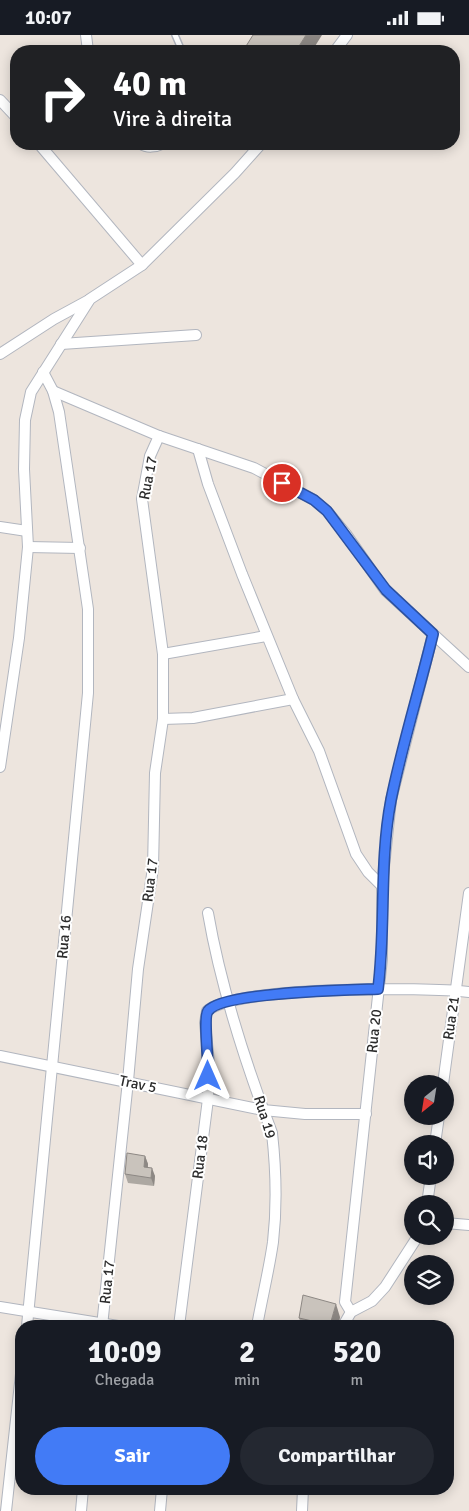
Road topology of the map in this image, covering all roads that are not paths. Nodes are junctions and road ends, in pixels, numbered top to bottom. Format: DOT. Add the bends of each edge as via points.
graph roads {
  1 [pos="0,99"];
  2 [pos="10,110"];
  3 [pos="44,150"];
  4 [pos="256,150"];
  5 [pos="142,265"];
  6 [pos="90,299"];
  7 [pos="196,335"];
  8 [pos="61,344"];
  9 [pos="0,354"];
  10 [pos="43,372"];
  11 [pos="53,391"];
  12 [pos="159,436"];
  13 [pos="198,449"];
  14 [pos="0,527"];
  15 [pos="28,531"];
  16 [pos="28,547"];
  17 [pos="80,548"];
  18 [pos="433,634"];
  19 [pos="266,636"];
  20 [pos="163,654"];
  21 [pos="469,667"];
  22 [pos="293,699"];
  23 [pos="163,719"];
  24 [pos="0,767"];
  25 [pos="382,886"];
  26 [pos="469,893"];
  27 [pos="208,913"];
  28 [pos="378,989"];
  29 [pos="455,991"];
  30 [pos="469,992"];
  31 [pos="229,1001"];
  32 [pos="0,1056"];
  33 [pos="51,1066"];
  34 [pos="444,1075"];
  35 [pos="128,1081"];
  36 [pos="208,1099"];
  37 [pos="263,1110"];
  38 [pos="366,1114"];
  39 [pos="454,1224"];
  40 [pos="469,1225"];
  41 [pos="412,1245"];
  42 [pos="0,1307"];
  43 [pos="28,1311"];
  44 [pos="351,1312"];
  45 [pos="27,1320"];
  46 [pos="76,1320"];
  47 [pos="103,1320"];
  48 [pos="180,1320"];
  49 [pos="258,1320"];
  50 [pos="346,1320"];
  51 [pos="15,1429"];
  52 [pos="82,1495"];
  53 [pos="161,1495"];
  54 [pos="303,1495"];
  55 [pos="6,1511"];
  56 [pos="81,1511"];
  57 [pos="160,1511"];
  58 [pos="302,1511"];
  1 -- 2 [label="street"];
  3 -- 5 [label="street"];
  4 -- 5 [label="street"];
  5 -- 6 [label="street"];
  6 -- 8 [label="street"];
  6 -- 9 [label="street"];
  7 -- 8 [label="street"];
  8 -- 10 [label="street"];
  10 -- 11 [label="street, Rua 16"];
  10 -- 15 [label="street" via="31,392 24,420"];
  11 -- 12 [label="street"];
  11 -- 17 [label="street, Rua 16" via="64,438"];
  12 -- 13 [label="street"];
  12 -- 20 [label="street, Rua 17" via="150,457 142,499"];
  13 -- 18 [label="street" via="254,467 314,500 346,534 386,590"];
  13 -- 19 [label="street"];
  14 -- 15 [label="street"];
  15 -- 16 [label="street"];
  16 -- 17 [label="street"];
  16 -- 24 [label="street" via="19,638"];
  17 -- 33 [label="street, Rua 16" via="88,609 88,693"];
  18 -- 21 [label="street"];
  18 -- 25 [label="street, Rua 20" via="391,800"];
  19 -- 20 [label="street"];
  19 -- 22 [label="street"];
  20 -- 23 [label="street, Rua 17"];
  22 -- 23 [label="street" via="193,718"];
  22 -- 25 [label="street" via="319,751 356,854"];
  23 -- 35 [label="street, Rua 17" via="155,773 153,868 138,969"];
  25 -- 28 [label="street, Rua 20" via="383,934"];
  26 -- 29 [label="street, Rua 21"];
  27 -- 31 [label="street, Rua 19"];
  28 -- 29 [label="street"];
  28 -- 31 [label="street" via="288,993"];
  28 -- 38 [label="street, Rua 20"];
  29 -- 30 [label="street"];
  29 -- 34 [label="street, Rua 21"];
  31 -- 36 [label="street, Rua 18" via="211,1008 206,1016"];
  31 -- 37 [label="street, Rua 19"];
  32 -- 33 [label="street, Trav 5"];
  33 -- 35 [label="street, Trav 5"];
  33 -- 43 [label="street, Rua 16"];
  35 -- 36 [label="street, Trav 5"];
  35 -- 47 [label="street, Rua 17"];
  36 -- 37 [label="street, Trav 5"];
  36 -- 48 [label="street, Rua 18"];
  37 -- 38 [label="street, Trav 5"];
  37 -- 49 [label="street, Rua 19" via="273,1141 275,1199 273,1242"];
  38 -- 44 [label="street, Rua 20" via="345,1302"];
  39 -- 40 [label="street"];
  41 -- 44 [label="street" via="372,1301"];
  42 -- 43 [label="street"];
  43 -- 45 [label="street, Rua 16"];
  43 -- 46 [label="street"];
  44 -- 50 [label="street"];
  51 -- 55 [label="street"];
  52 -- 56 [label="street"];
  53 -- 57 [label="street"];
  54 -- 58 [label="street"];
}
